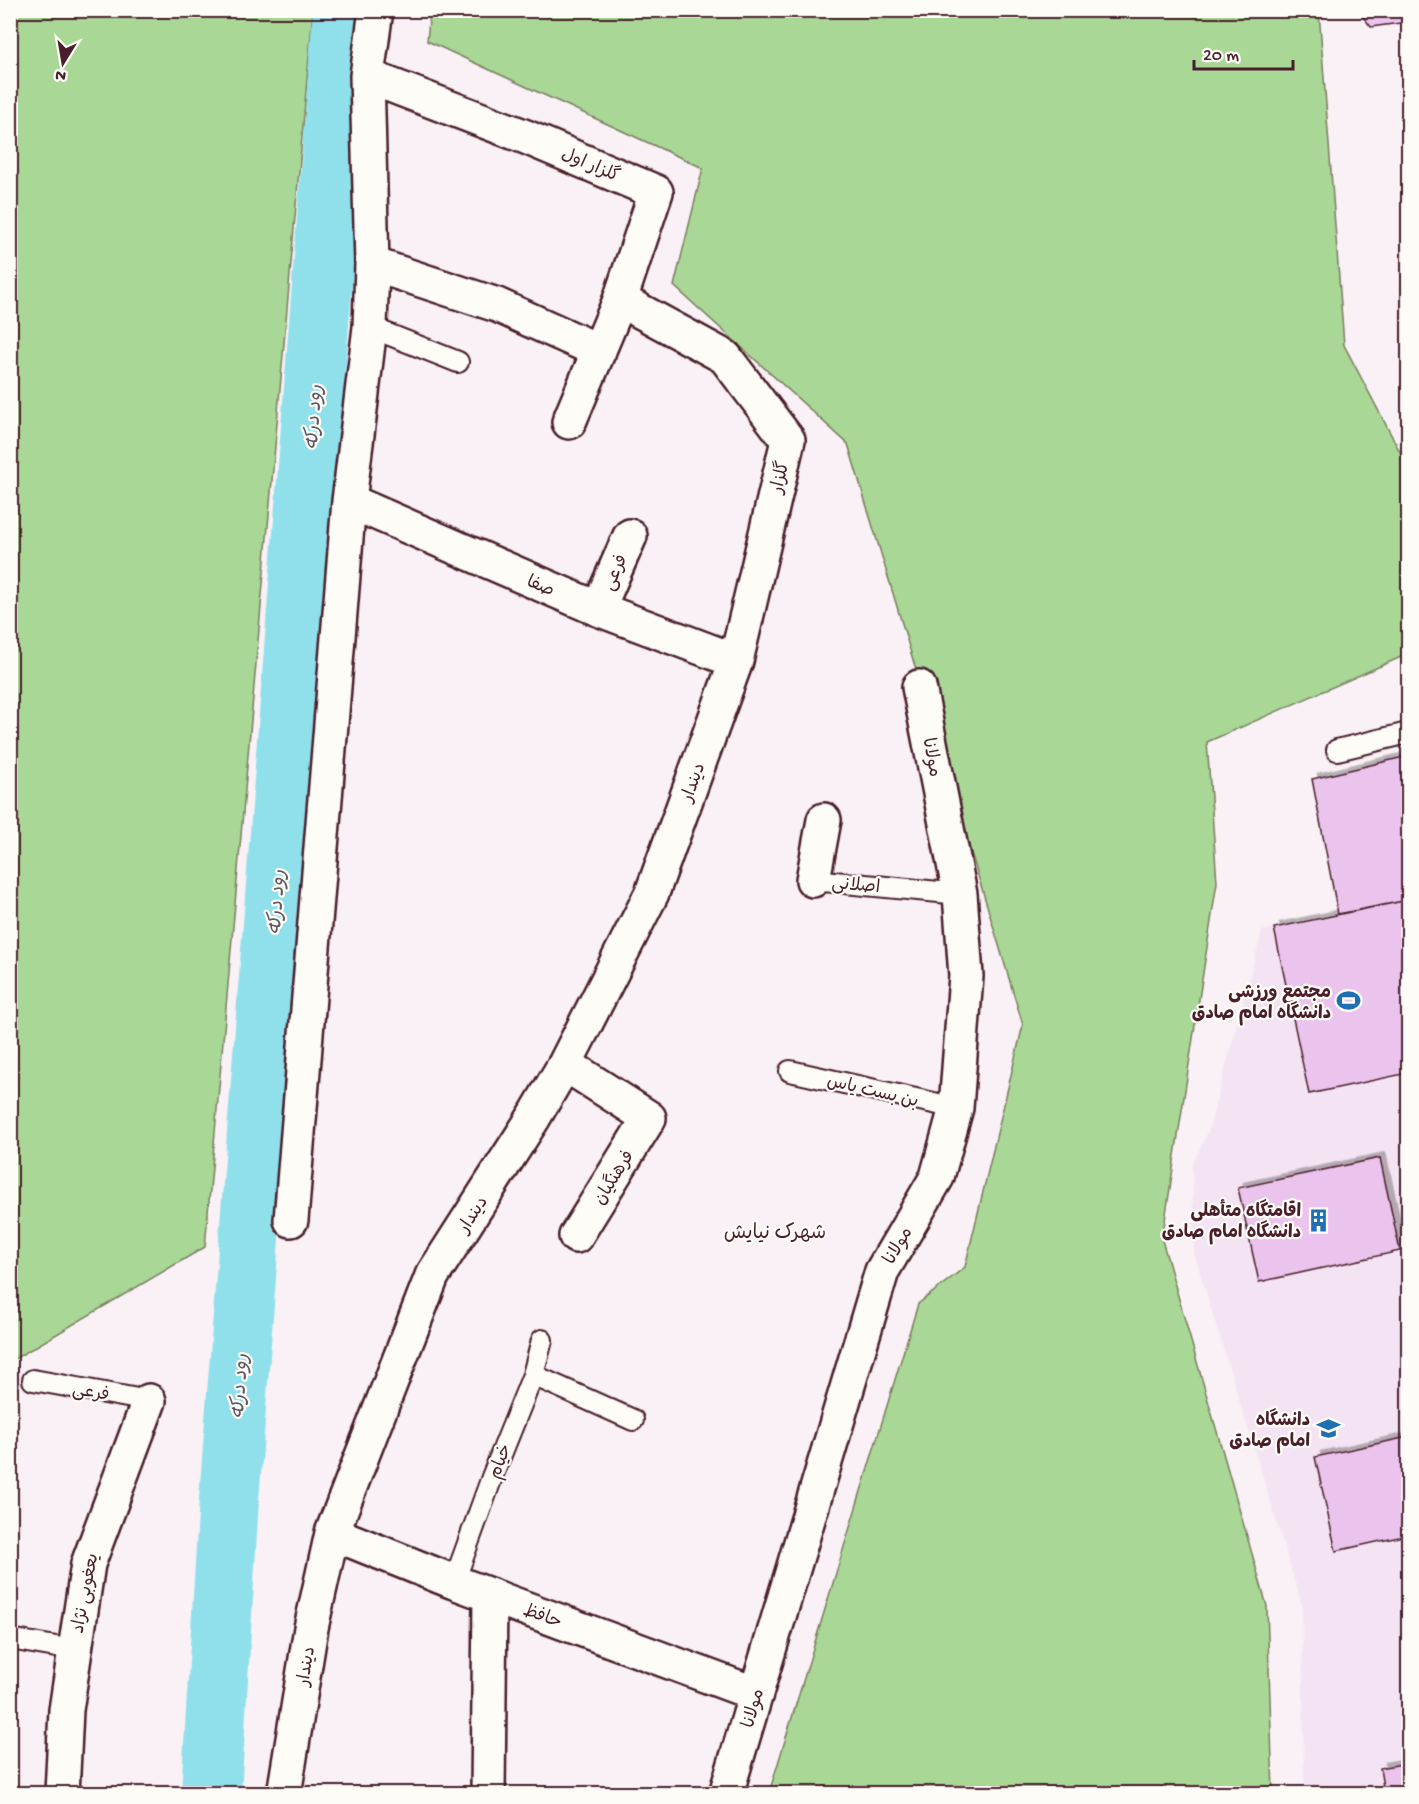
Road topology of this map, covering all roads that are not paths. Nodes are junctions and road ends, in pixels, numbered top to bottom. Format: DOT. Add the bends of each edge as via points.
graph roads {
  1 [pos="376,10"];
  2 [pos="367,76"];
  3 [pos="372,264"];
  4 [pos="620,300"];
  5 [pos="370,327"];
  6 [pos="599,351"];
  7 [pos="458,362"];
  8 [pos="569,422"];
  9 [pos="349,501"];
  10 [pos="630,536"];
  11 [pos="598,609"];
  12 [pos="736,661"];
  13 [pos="919,687"];
  14 [pos="1408,733"];
  15 [pos="1337,750"];
  16 [pos="824,820"];
  17 [pos="813,880"];
  18 [pos="960,894"];
  19 [pos="565,1064"];
  20 [pos="790,1071"];
  21 [pos="956,1108"];
  22 [pos="291,1220"];
  23 [pos="576,1236"];
  24 [pos="543,1340"];
  25 [pos="533,1375"];
  26 [pos="33,1380"];
  27 [pos="149,1401"];
  28 [pos="633,1420"];
  29 [pos="332,1533"];
  30 [pos="454,1582"];
  31 [pos="490,1596"];
  32 [pos="10,1639"];
  33 [pos="73,1650"];
  34 [pos="756,1694"];
  35 [pos="62,1794"];
  36 [pos="284,1794"];
  37 [pos="488,1794"];
  38 [pos="726,1794"];
  1 -- 2 [label="street"];
  2 -- 3 [label="street"];
  2 -- 4 [label="street, گلزار اول" via="656,192"];
  3 -- 5 [label="street"];
  3 -- 6 [label="street" via="497,305"];
  4 -- 6 [label="street, گلزار اول"];
  4 -- 12 [label="street, گلزار" via="725,357 788,441"];
  5 -- 7 [label="lane"];
  5 -- 9 [label="street"];
  6 -- 8 [label="street, گلزار اول"];
  9 -- 11 [label="street, صفا"];
  9 -- 22 [label="street"];
  10 -- 11 [label="street, فرعی"];
  11 -- 12 [label="street, صفا"];
  12 -- 19 [label="street, دیندار" via="652,893"];
  13 -- 18 [label="street, مولانا"];
  14 -- 15 [label="lane"];
  16 -- 17 [label="street, اصلانی"];
  17 -- 18 [label="lane, اصلانی"];
  18 -- 21 [label="street, مولانا" via="966,976"];
  19 -- 23 [label="street, فرهنگیان" via="649,1118"];
  19 -- 29 [label="street, دیندار" via="432,1276"];
  20 -- 21 [label="lane, بن بست یاس"];
  21 -- 34 [label="street, مولانا" via="937,1177 882,1271"];
  24 -- 25 [label="lane, خیام"];
  25 -- 28 [label="lane"];
  25 -- 30 [label="lane, خیام"];
  26 -- 27 [label="lane, فرعی"];
  27 -- 33 [label="street, یعغوبی نژاد" via="88,1564"];
  29 -- 30 [label="street, حافظ"];
  29 -- 36 [label="street, دیندار" via="311,1628"];
  30 -- 31 [label="street, حافظ"];
  31 -- 34 [label="street, حافظ"];
  31 -- 37 [label="street"];
  32 -- 33 [label="lane"];
  33 -- 35 [label="street, یعغوبی نژاد"];
  34 -- 38 [label="street, مولانا"];
}
